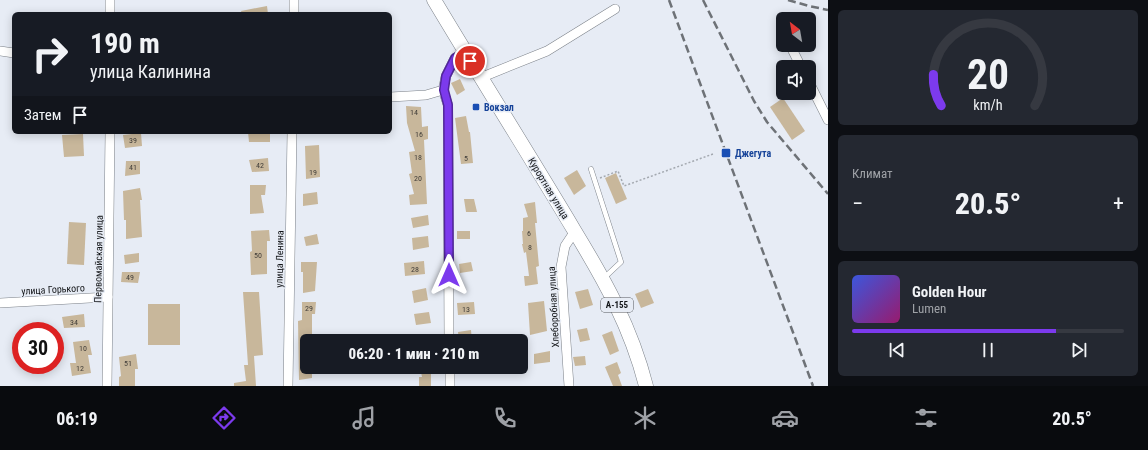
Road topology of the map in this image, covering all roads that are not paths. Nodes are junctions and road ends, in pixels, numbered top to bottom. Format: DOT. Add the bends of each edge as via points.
graph roads {
  1 [pos="110,0"];
  2 [pos="294,0"];
  3 [pos="434,0"];
  4 [pos="615,9"];
  5 [pos="110,12"];
  6 [pos="294,12"];
  7 [pos="0,51"];
  8 [pos="12,52"];
  9 [pos="465,52"];
  10 [pos="480,78"];
  11 [pos="444,90"];
  12 [pos="816,96"];
  13 [pos="392,97"];
  14 [pos="828,120"];
  15 [pos="110,134"];
  16 [pos="292,134"];
  17 [pos="591,169"];
  18 [pos="575,231"];
  19 [pos="604,278"];
  20 [pos="108,297"];
  21 [pos="0,303"];
  22 [pos="449,334"];
  23 [pos="450,374"];
  24 [pos="107,386"];
  25 [pos="288,386"];
  26 [pos="450,386"];
  27 [pos="569,386"];
  28 [pos="646,386"];
  1 -- 5 [label="street"];
  2 -- 6 [label="street"];
  3 -- 9 [label="main road, Курортная улица / А-155"];
  4 -- 10 [label="street" via="547,51"];
  7 -- 8 [label="street"];
  9 -- 10 [label="main road, Курортная улица / А-155"];
  9 -- 11 [label="street" via="455,58 446,76"];
  10 -- 18 [label="main road, Курортная улица / А-155"];
  11 -- 13 [label="street" via="426,95"];
  11 -- 22 [label="street" via="448,105"];
  12 -- 14 [label="street"];
  15 -- 20 [label="street, Первомайская улица"];
  16 -- 25 [label="street, улица Ленина"];
  17 -- 19 [label="lane" via="621,262"];
  18 -- 19 [label="main road, Курортная улица / А-155"];
  18 -- 27 [label="street, Хлеборобная улица" via="565,246 561,267"];
  19 -- 28 [label="main road, Курортная улица / А-155" via="639,359"];
  20 -- 21 [label="street, улица Горького"];
  20 -- 24 [label="street, Первомайская улица"];
  23 -- 26 [label="street"];
}
